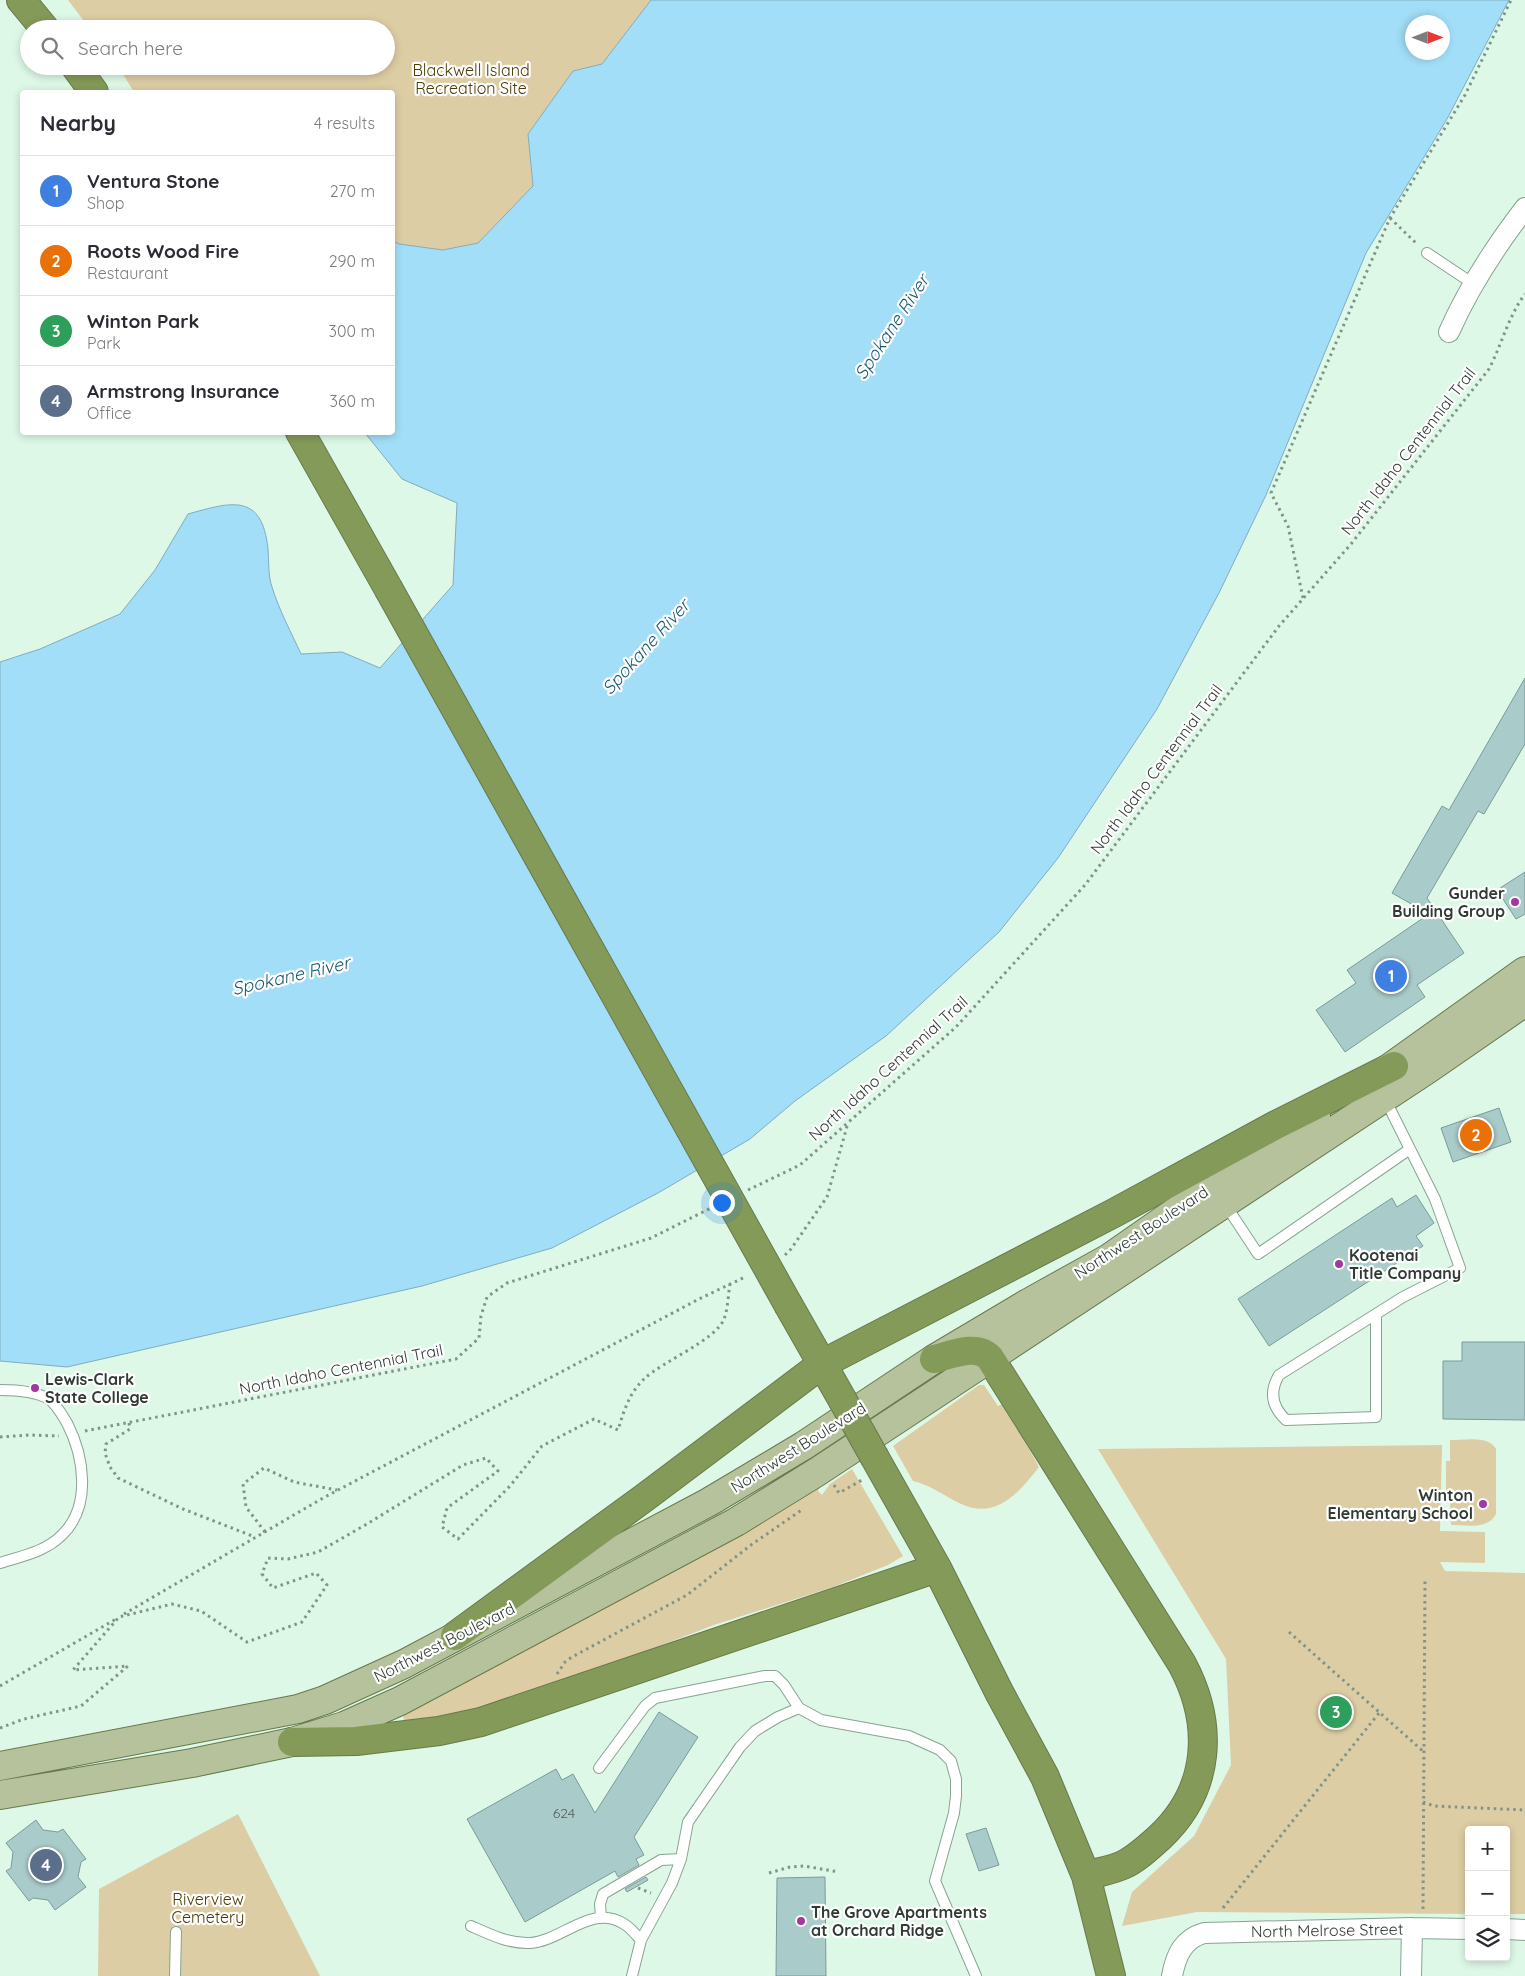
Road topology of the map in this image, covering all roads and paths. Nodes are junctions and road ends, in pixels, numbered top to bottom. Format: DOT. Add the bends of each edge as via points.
graph roads {
  1 [pos="22,0"];
  2 [pos="1511,0"];
  3 [pos="38,20"];
  4 [pos="82,75"];
  5 [pos="93,90"];
  6 [pos="1525,208"];
  7 [pos="1390,218"];
  8 [pos="1427,253"];
  9 [pos="1472,284"];
  10 [pos="1525,294"];
  11 [pos="1449,332"];
  12 [pos="302,435"];
  13 [pos="1303,598"];
  14 [pos="1525,971"];
  15 [pos="1525,1002"];
  16 [pos="1394,1066"];
  17 [pos="1384,1098"];
  18 [pos="848,1123"];
  19 [pos="1410,1149"];
  20 [pos="742,1193"];
  21 [pos="1224,1203"];
  22 [pos="717,1205"];
  23 [pos="784,1256"];
  24 [pos="745,1278"];
  25 [pos="730,1284"];
  26 [pos="1376,1314"];
  27 [pos="990,1358"];
  28 [pos="934,1359"];
  29 [pos="822,1364"];
  30 [pos="0,1390"];
  31 [pos="130,1423"];
  32 [pos="72,1433"];
  33 [pos="0,1437"];
  34 [pos="869,1469"];
  35 [pos="831,1478"];
  36 [pos="337,1491"];
  37 [pos="265,1532"];
  38 [pos="255,1538"];
  39 [pos="0,1563"];
  40 [pos="937,1568"];
  41 [pos="1426,1578"];
  42 [pos="119,1617"];
  43 [pos="1289,1632"];
  44 [pos="455,1636"];
  45 [pos="0,1686"];
  46 [pos="799,1708"];
  47 [pos="1379,1713"];
  48 [pos="0,1728"];
  49 [pos="292,1742"];
  50 [pos="1424,1753"];
  51 [pos="0,1766"];
  52 [pos="599,1768"];
  53 [pos="0,1795"];
  54 [pos="1423,1802"];
  55 [pos="1525,1810"];
  56 [pos="682,1859"];
  57 [pos="839,1872"];
  58 [pos="769,1874"];
  59 [pos="1086,1876"];
  60 [pos="632,1877"];
  61 [pos="663,1899"];
  62 [pos="1223,1908"];
  63 [pos="1422,1909"];
  64 [pos="601,1917"];
  65 [pos="471,1926"];
  66 [pos="1412,1928"];
  67 [pos="1465,1929"];
  68 [pos="1510,1929"];
  69 [pos="1525,1930"];
  70 [pos="176,1932"];
  71 [pos="641,1940"];
  72 [pos="175,1976"];
  73 [pos="632,1976"];
  74 [pos="976,1976"];
  75 [pos="1111,1976"];
  76 [pos="1172,1976"];
  77 [pos="1411,1976"];
  1 -- 3 [label="highway"];
  2 -- 7 [label="path" via="1465,95"];
  4 -- 5 [label="highway"];
  6 -- 9 [label="street"];
  7 -- 8 [label="path"];
  7 -- 13 [label="path" via="1271,493 1288,526"];
  8 -- 9 [label="lane"];
  9 -- 11 [label="street"];
  10 -- 13 [label="path, North Idaho Centennial Trail" via="1515,307 1489,369 1351,544"];
  12 -- 29 [label="highway, bridge"];
  13 -- 18 [label="path, North Idaho Centennial Trail" via="1278,626 1085,885 956,1027"];
  14 -- 16 [label="main road, Northwest Boulevard"];
  15 -- 17 [label="main road, Northwest Boulevard"];
  16 -- 28 [label="main road, Northwest Boulevard" via="1271,1145 1109,1258"];
  16 -- 29 [label="highway"];
  17 -- 19 [label="lane"];
  17 -- 21 [label="main road, Northwest Boulevard"];
  18 -- 20 [label="path, North Idaho Centennial Trail" via="800,1165"];
  18 -- 23 [label="path" via="827,1197"];
  19 -- 21 [label="lane" via="1258,1254"];
  19 -- 26 [label="lane" via="1436,1199 1460,1268"];
  21 -- 27 [label="main road, Northwest Boulevard"];
  22 -- 31 [label="path, North Idaho Centennial Trail" via="651,1238 507,1283 487,1297 479,1338 456,1359"];
  24 -- 25 [label="path"];
  25 -- 36 [label="path"];
  25 -- 42 [label="path" via="724,1319 712,1335 666,1362 643,1380 627,1401 618,1430 594,1419 542,1446 510,1486 458,1539 442,1527 447,1508 498,1471 486,1458 463,1465 318,1552 268,1558 262,1574 273,1588 316,1573 327,1585 302,1622 247,1642 201,1611 172,1604"];
  26 -- 26 [label="lane" via="1279,1375 1274,1403 1277,1412 1286,1420 1376,1417"];
  27 -- 28 [label="highway" via="984,1352 971,1350"];
  27 -- 49 [label="main road, Northwest Boulevard" via="736,1522 400,1701 344,1726"];
  27 -- 59 [label="highway" via="1182,1664 1199,1706 1204,1735 1202,1758 1197,1783 1184,1811 1150,1847 1123,1865"];
  28 -- 44 [label="main road, Northwest Boulevard" via="803,1446 709,1502"];
  29 -- 34 [label="highway, bridge" via="842,1399"];
  29 -- 44 [label="highway"];
  30 -- 32 [label="lane" via="24,1392 50,1400 61,1411"];
  31 -- 32 [label="path, North Idaho Centennial Trail"];
  31 -- 38 [label="path" via="130,1429 106,1444 105,1453 118,1478"];
  32 -- 33 [label="path, North Idaho Centennial Trail"];
  32 -- 39 [label="lane" via="81,1463 82,1481 75,1516 53,1543 40,1551"];
  34 -- 35 [label="path" via="839,1493"];
  34 -- 40 [label="highway"];
  36 -- 37 [label="path"];
  36 -- 37 [label="path" via="294,1482 264,1468 243,1484 246,1506"];
  37 -- 38 [label="path"];
  38 -- 42 [label="path"];
  40 -- 49 [label="highway" via="481,1722 439,1731 356,1741"];
  40 -- 59 [label="highway" via="1046,1777"];
  41 -- 50 [label="path"];
  42 -- 45 [label="path"];
  42 -- 48 [label="path" via="73,1670 128,1666 81,1706"];
  43 -- 47 [label="path"];
  44 -- 51 [label="main road, Northwest Boulevard" via="371,1679 298,1709"];
  46 -- 52 [label="lane" via="775,1676 655,1698 645,1706"];
  46 -- 56 [label="lane" via="760,1728 740,1747 688,1822"];
  46 -- 74 [label="lane" via="821,1720 909,1736 940,1750 951,1761 956,1779 954,1812 934,1881"];
  47 -- 50 [label="path"];
  47 -- 62 [label="path"];
  49 -- 53 [label="main road, Northwest Boulevard" via="192,1763"];
  50 -- 54 [label="path"];
  54 -- 55 [label="path" via="1434,1806"];
  54 -- 63 [label="path"];
  56 -- 60 [label="lane" via="661,1860"];
  56 -- 61 [label="lane"];
  57 -- 58 [label="path" via="804,1866"];
  59 -- 75 [label="highway"];
  60 -- 61 [label="path" via="638,1887"];
  60 -- 64 [label="lane" via="603,1894"];
  61 -- 71 [label="lane"];
  64 -- 65 [label="lane" via="531,1943 498,1938"];
  64 -- 71 [label="lane" via="625,1924"];
  66 -- 67 [label="street, North Melrose Street"];
  66 -- 76 [label="street, North Melrose Street" via="1204,1933 1187,1941 1174,1962"];
  66 -- 77 [label="street"];
  68 -- 69 [label="street"];
  70 -- 72 [label="lane"];
  71 -- 73 [label="lane"];
}
